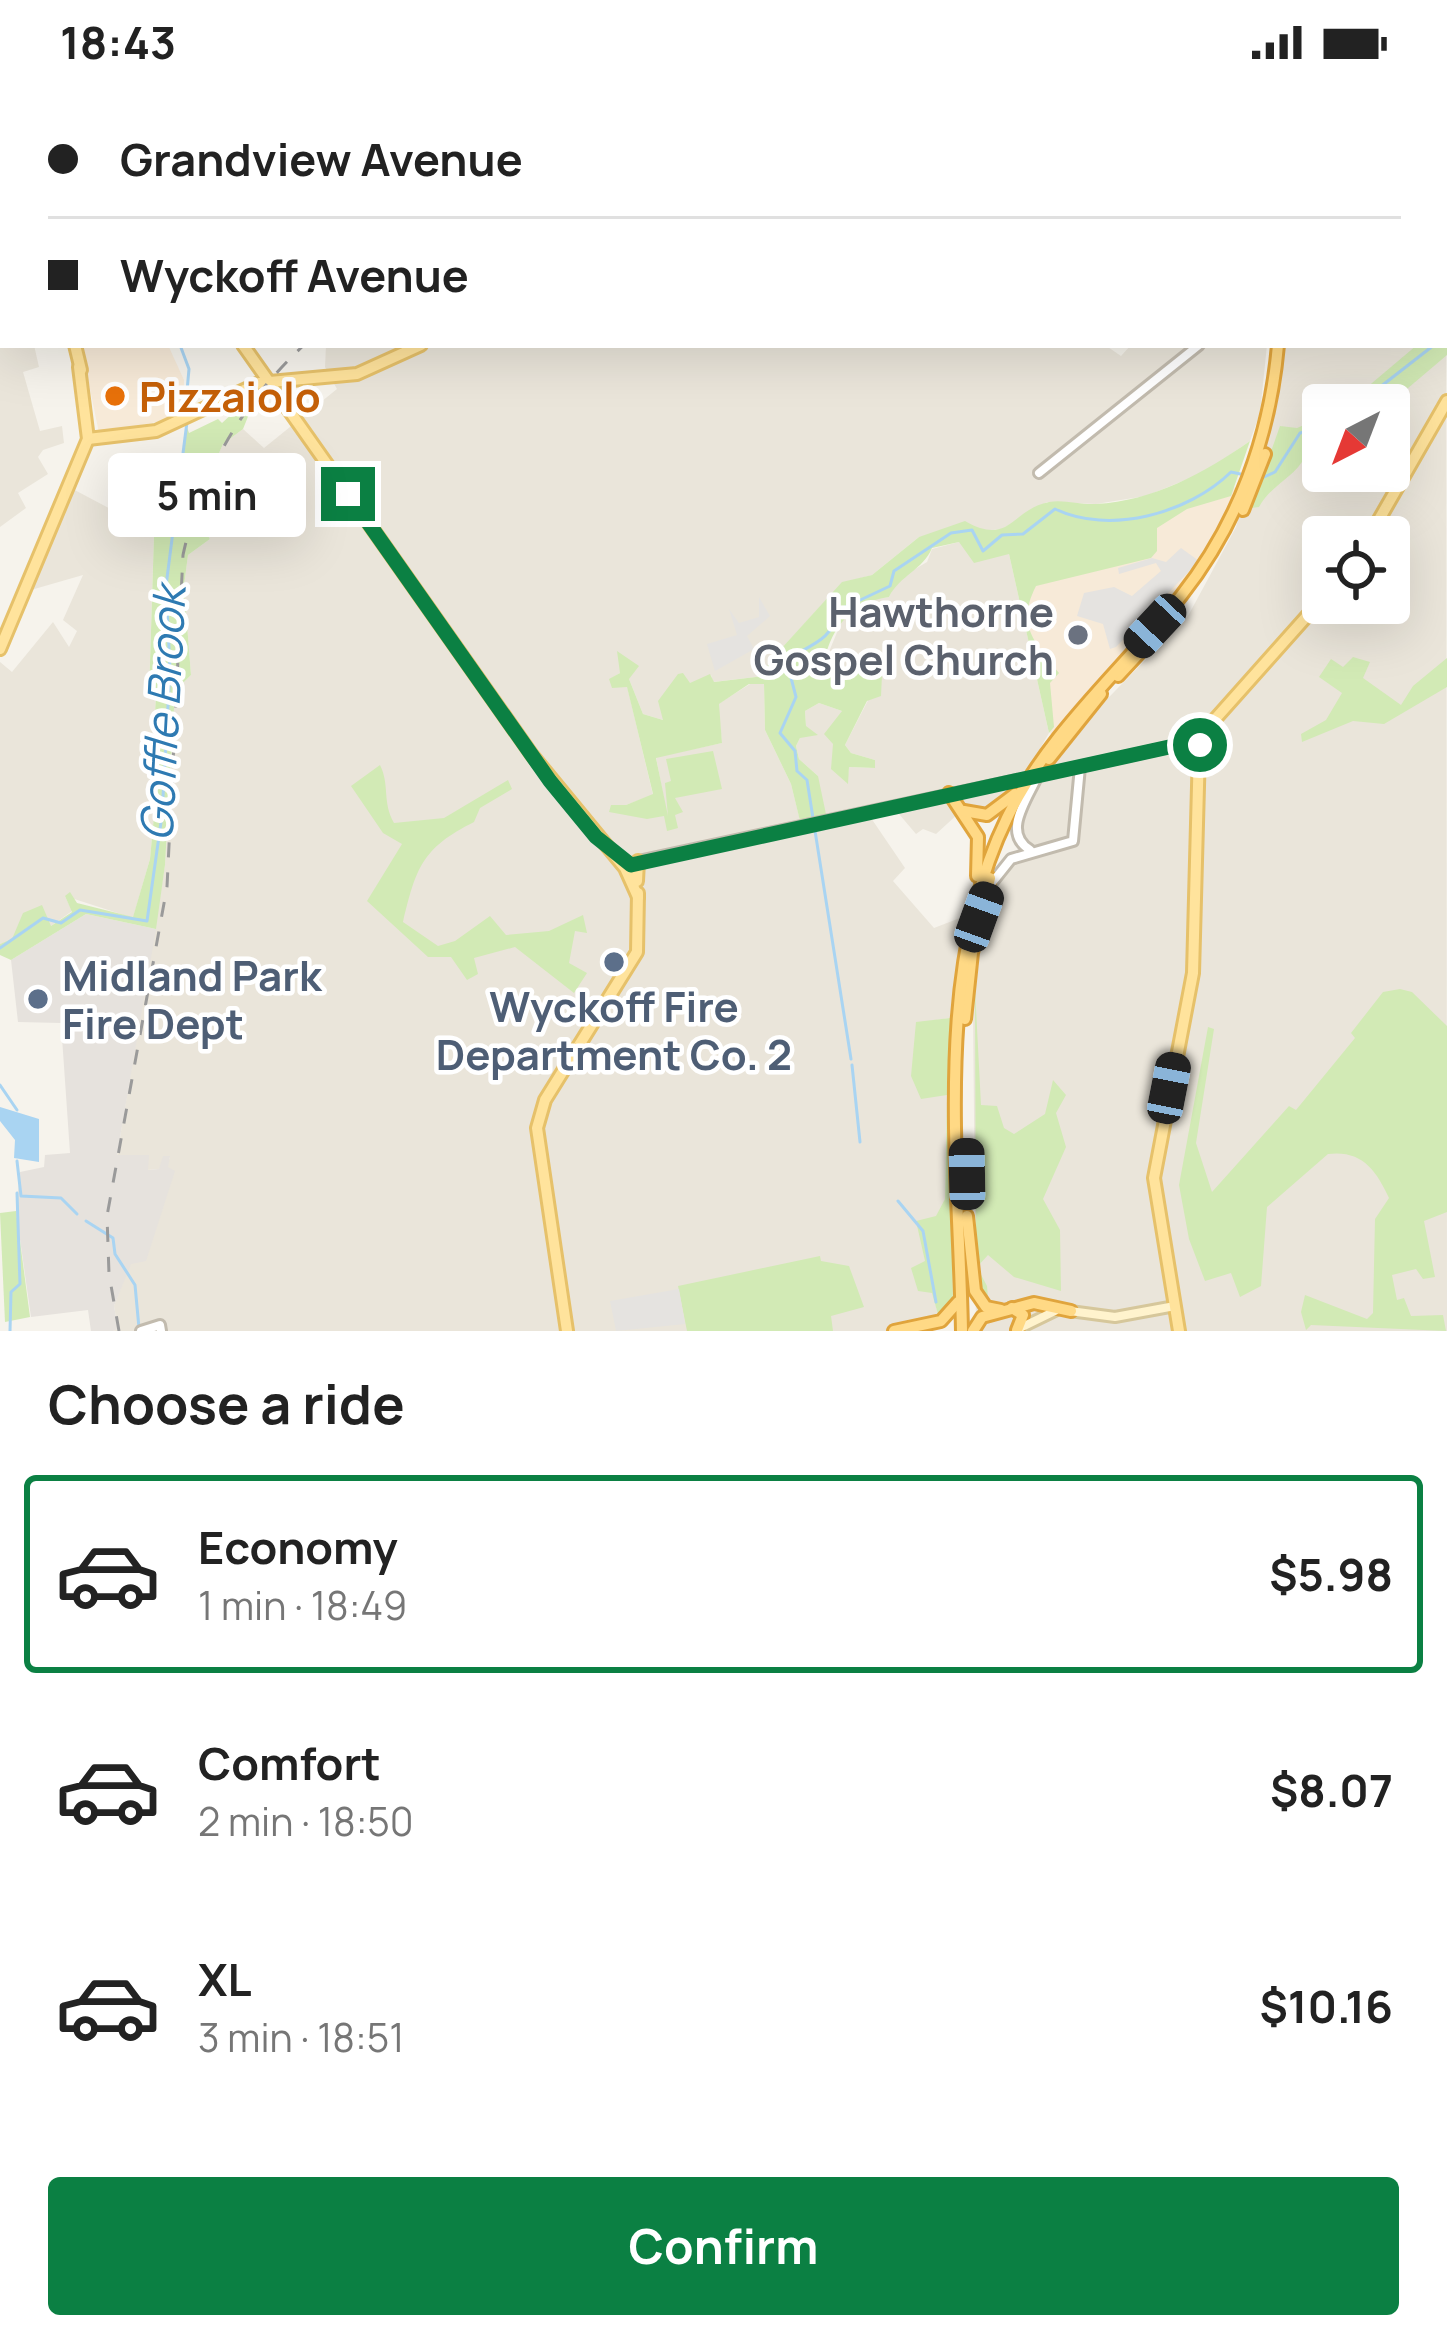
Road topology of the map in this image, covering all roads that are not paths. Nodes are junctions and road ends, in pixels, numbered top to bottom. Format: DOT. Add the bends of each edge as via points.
graph roads {
  1 [pos="76,348"];
  2 [pos="245,348"];
  3 [pos="414,348"];
  4 [pos="1194,348"];
  5 [pos="1280,348"];
  6 [pos="257,365"];
  7 [pos="268,381"];
  8 [pos="248,389"];
  9 [pos="1447,401"];
  10 [pos="88,417"];
  11 [pos="114,438"];
  12 [pos="92,439"];
  13 [pos="1039,473"];
  14 [pos="1381,516"];
  15 [pos="1302,622"];
  16 [pos="0,649"];
  17 [pos="1201,740"];
  18 [pos="1080,767"];
  19 [pos="1034,776"];
  20 [pos="949,794"];
  21 [pos="1032,850"];
  22 [pos="631,864"];
  23 [pos="638,897"];
  24 [pos="979,917"];
  25 [pos="967,939"];
  26 [pos="967,1216"];
  27 [pos="961,1257"];
  28 [pos="1174,1306"];
  29 [pos="1012,1308"];
  30 [pos="1071,1311"];
  31 [pos="1034,1318"];
  32 [pos="937,1323"];
  33 [pos="160,1328"];
  34 [pos="1016,1330"];
  35 [pos="141,1331"];
  36 [pos="567,1331"];
  37 [pos="894,1331"];
  38 [pos="965,1331"];
  39 [pos="1179,1331"];
  1 -- 10 [label="main road"];
  2 -- 6 [label="main road"];
  3 -- 7 [label="main road" via="357,374"];
  4 -- 13 [label="street"];
  5 -- 19 [label="highway" via="1262,439 1217,544 1077,710"];
  6 -- 7 [label="main road"];
  6 -- 8 [label="main road"];
  7 -- 8 [label="main road"];
  7 -- 22 [label="main road" via="596,837"];
  8 -- 11 [label="main road" via="177,424"];
  9 -- 14 [label="main road"];
  10 -- 11 [label="main road" via="98,434"];
  10 -- 12 [label="main road"];
  11 -- 12 [label="main road"];
  12 -- 16 [label="main road"];
  15 -- 17 [label="main road"];
  17 -- 18 [label="street"];
  17 -- 28 [label="main road" via="1192,973 1154,1178"];
  18 -- 19 [label="street"];
  18 -- 21 [label="street" via="1073,842"];
  19 -- 20 [label="street"];
  19 -- 20 [label="highway" via="987,815 965,812"];
  19 -- 21 [label="street" via="1016,830"];
  19 -- 24 [label="highway"];
  19 -- 25 [label="highway" via="992,853"];
  20 -- 22 [label="street"];
  20 -- 25 [label="highway" via="981,850"];
  21 -- 24 [label="street" via="1000,867"];
  22 -- 23 [label="main road"];
  22 -- 23 [label="main road"];
  23 -- 36 [label="main road" via="637,952 545,1100 537,1128"];
  24 -- 26 [label="highway" via="965,1015"];
  25 -- 27 [label="highway" via="958,1027"];
  26 -- 29 [label="highway" via="976,1295 986,1307"];
  26 -- 38 [label="highway"];
  27 -- 32 [label="highway" via="956,1306"];
  27 -- 38 [label="highway"];
  28 -- 30 [label="main road" via="1121,1317"];
  28 -- 39 [label="main road"];
  29 -- 30 [label="highway"];
  29 -- 31 [label="highway"];
  29 -- 34 [label="highway" via="1023,1315"];
  29 -- 38 [label="highway"];
  30 -- 31 [label="main road"];
  31 -- 34 [label="main road"];
  32 -- 37 [label="highway"];
  32 -- 38 [label="highway"];
  33 -- 35 [label="street"];
}
